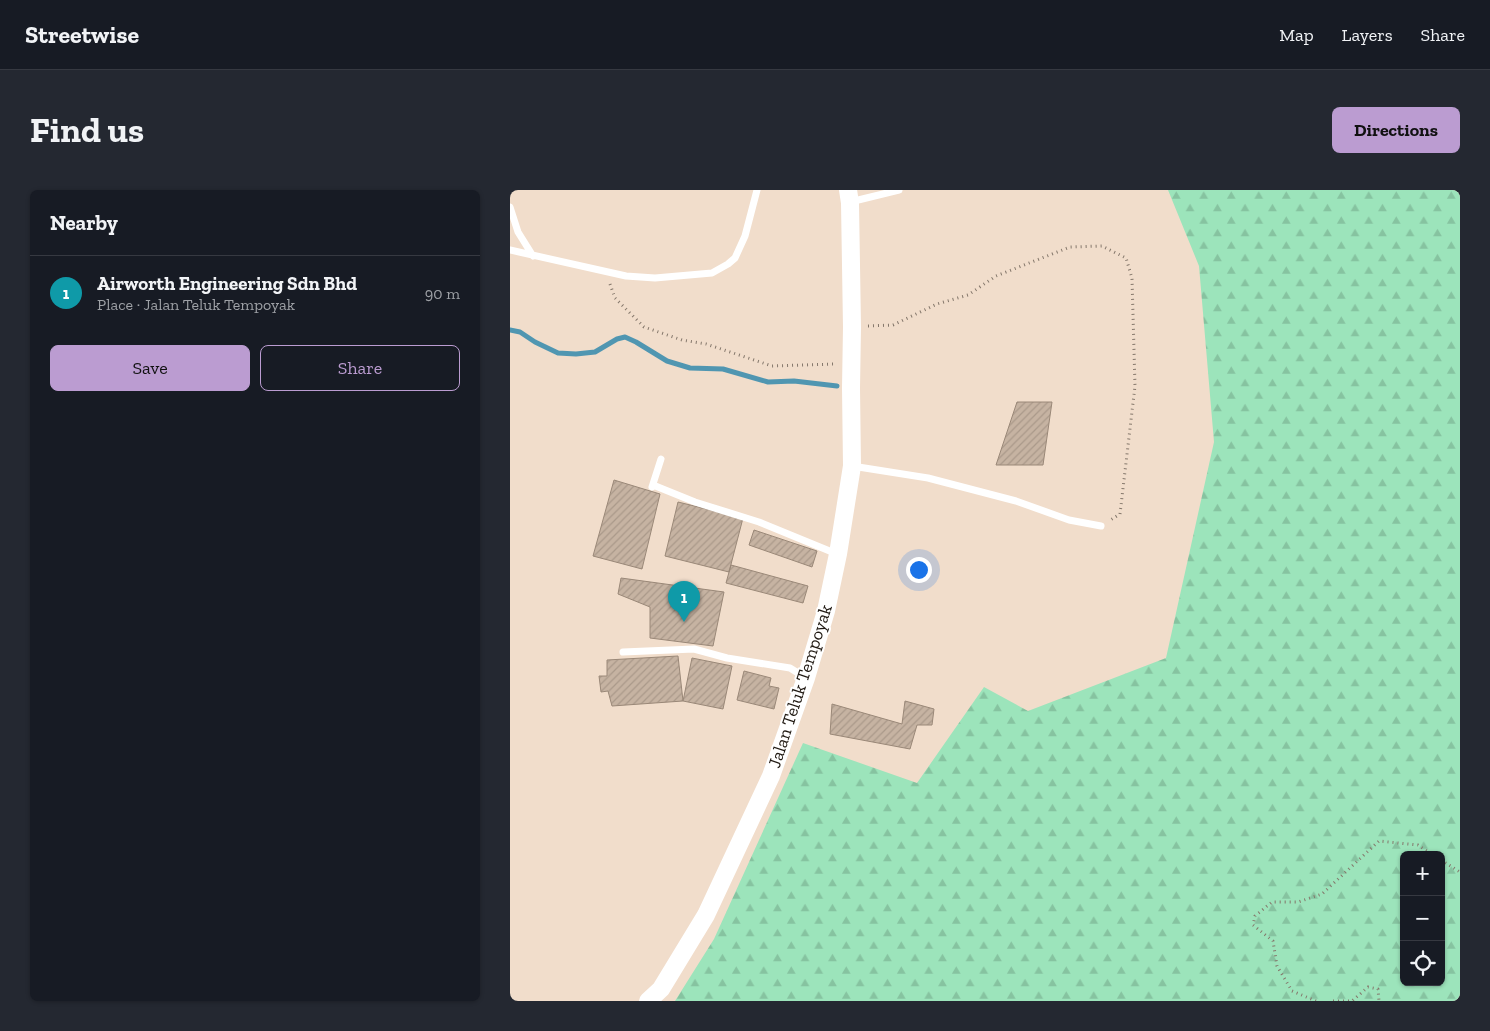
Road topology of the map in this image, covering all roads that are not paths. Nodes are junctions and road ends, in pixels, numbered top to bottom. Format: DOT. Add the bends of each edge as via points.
graph roads {
  1 [pos="757,190"];
  2 [pos="899,190"];
  3 [pos="849,196"];
  4 [pos="510,207"];
  5 [pos="510,250"];
  6 [pos="533,256"];
  7 [pos="661,459"];
  8 [pos="852,466"];
  9 [pos="1101,526"];
  10 [pos="838,554"];
  11 [pos="624,652"];
  12 [pos="806,678"];
  13 [pos="648,1001"];
  1 -- 6 [label="lane" via="735,258 712,273 655,278 626,276"];
  2 -- 3 [label="lane"];
  3 -- 8 [label="street, Jalan Teluk Tempoyak"];
  4 -- 6 [label="lane" via="518,232"];
  5 -- 6 [label="lane"];
  7 -- 10 [label="lane" via="652,487 759,522"];
  8 -- 9 [label="lane" via="928,478 1016,501 1069,520"];
  8 -- 10 [label="street, Jalan Teluk Tempoyak"];
  10 -- 12 [label="street, Jalan Teluk Tempoyak" via="826,611"];
  11 -- 12 [label="lane" via="694,649 790,668"];
  12 -- 13 [label="street, Jalan Teluk Tempoyak" via="771,776 706,915 661,989"];
}
